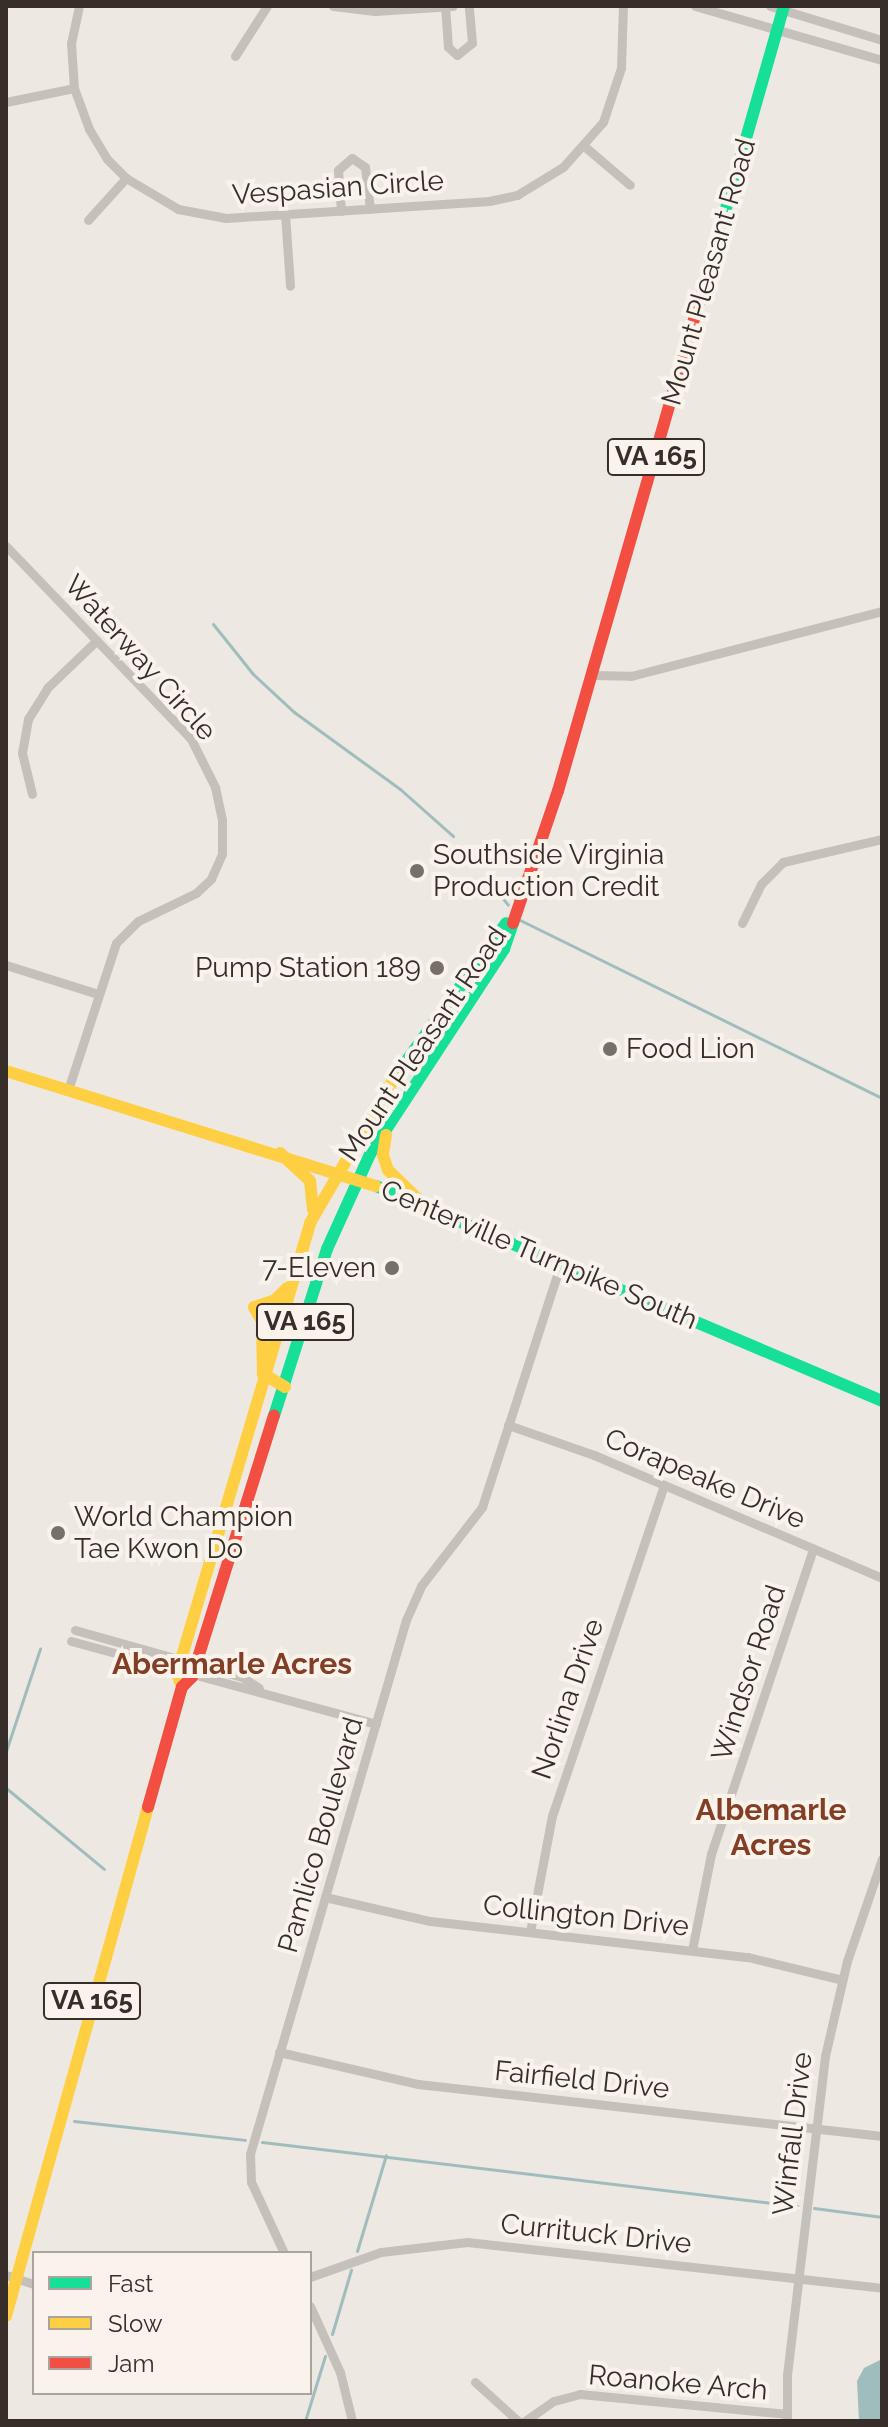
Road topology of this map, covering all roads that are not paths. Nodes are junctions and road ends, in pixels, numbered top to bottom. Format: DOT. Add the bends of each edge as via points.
graph roads {
  1 [pos="79,6"];
  2 [pos="267,6"];
  3 [pos="333,6"];
  4 [pos="445,6"];
  5 [pos="453,6"];
  6 [pos="469,6"];
  7 [pos="623,6"];
  8 [pos="695,6"];
  9 [pos="779,7"];
  10 [pos="778,27"];
  11 [pos="882,40"];
  12 [pos="235,56"];
  13 [pos="882,60"];
  14 [pos="74,88"];
  15 [pos="6,102"];
  16 [pos="584,146"];
  17 [pos="126,178"];
  18 [pos="630,185"];
  19 [pos="370,209"];
  20 [pos="341,211"];
  21 [pos="285,214"];
  22 [pos="88,220"];
  23 [pos="290,286"];
  24 [pos="6,546"];
  25 [pos="882,611"];
  26 [pos="97,640"];
  27 [pos="592,675"];
  28 [pos="32,794"];
  29 [pos="882,839"];
  30 [pos="518,905"];
  31 [pos="742,923"];
  32 [pos="6,965"];
  33 [pos="98,994"];
  34 [pos="6,1071"];
  35 [pos="68,1090"];
  36 [pos="388,1124"];
  37 [pos="280,1153"];
  38 [pos="337,1170"];
  39 [pos="357,1178"];
  40 [pos="424,1205"];
  41 [pos="310,1223"];
  42 [pos="561,1262"];
  43 [pos="288,1287"];
  44 [pos="263,1374"];
  45 [pos="285,1387"];
  46 [pos="882,1401"];
  47 [pos="508,1425"];
  48 [pos="664,1485"];
  49 [pos="813,1549"];
  50 [pos="882,1578"];
  51 [pos="75,1630"];
  52 [pos="71,1641"];
  53 [pos="181,1660"];
  54 [pos="196,1664"];
  55 [pos="177,1673"];
  56 [pos="187,1682"];
  57 [pos="261,1690"];
  58 [pos="376,1724"];
  59 [pos="882,1859"];
  60 [pos="325,1897"];
  61 [pos="530,1932"];
  62 [pos="692,1950"];
  63 [pos="842,1980"];
  64 [pos="279,2052"];
  65 [pos="814,2128"];
  66 [pos="882,2136"];
  67 [pos="283,2251"];
  68 [pos="312,2276"];
  69 [pos="11,2277"];
  70 [pos="798,2278"];
  71 [pos="32,2283"];
  72 [pos="882,2288"];
  73 [pos="312,2310"];
  74 [pos="6,2316"];
  75 [pos="475,2382"];
  76 [pos="786,2418"];
  77 [pos="352,2421"];
  78 [pos="518,2421"];
  79 [pos="525,2421"];
  1 -- 14 [label="street, Vespasian Circle" via="71,43"];
  2 -- 12 [label="street"];
  3 -- 4 [label="street" via="375,11"];
  4 -- 5 [label="street"];
  4 -- 6 [label="street" via="448,47 457,55 472,43"];
  7 -- 16 [label="street, Vespasian Circle" via="617,87 603,122"];
  8 -- 10 [label="street"];
  9 -- 10 [label="main road, Mount Pleasant Road / VA 165"];
  9 -- 11 [label="street"];
  10 -- 13 [label="street"];
  10 -- 27 [label="main road, Mount Pleasant Road / VA 165"];
  14 -- 15 [label="street"];
  14 -- 17 [label="street, Vespasian Circle" via="89,129"];
  16 -- 18 [label="street"];
  16 -- 19 [label="street, Vespasian Circle" via="563,167 517,195"];
  17 -- 21 [label="street, Vespasian Circle" via="151,196 199,216"];
  17 -- 22 [label="street"];
  19 -- 20 [label="street, Vespasian Circle"];
  19 -- 20 [label="street" via="365,167 352,158 338,170"];
  20 -- 21 [label="street, Vespasian Circle"];
  21 -- 23 [label="street"];
  24 -- 26 [label="street, Waterway Circle"];
  25 -- 27 [label="street" via="631,676"];
  26 -- 28 [label="street" via="47,688 28,719 22,753"];
  26 -- 33 [label="street, Waterway Circle" via="191,739 215,787 223,835 221,861 211,879 123,934"];
  27 -- 30 [label="main road, Mount Pleasant Road / VA 165"];
  29 -- 31 [label="street" via="783,862 761,884"];
  30 -- 36 [label="main road, Mount Pleasant Road / VA 165" via="504,949 484,983"];
  30 -- 38 [label="main road, Mount Pleasant Road / VA 165" via="394,1078"];
  32 -- 33 [label="street"];
  33 -- 35 [label="street, Waterway Circle"];
  34 -- 35 [label="main road, Centerville Turnpike South"];
  35 -- 37 [label="main road, Centerville Turnpike South"];
  36 -- 39 [label="main road, Mount Pleasant Road / VA 165"];
  36 -- 40 [label="main road" via="385,1163"];
  37 -- 38 [label="main road, Centerville Turnpike South"];
  37 -- 41 [label="main road" via="313,1186"];
  38 -- 39 [label="main road, Centerville Turnpike South"];
  38 -- 41 [label="main road, Mount Pleasant Road / VA 165"];
  39 -- 40 [label="main road, Centerville Turnpike South"];
  39 -- 45 [label="main road, Mount Pleasant Road / VA 165" via="327,1249"];
  40 -- 42 [label="main road, Centerville Turnpike South"];
  41 -- 43 [label="main road, Mount Pleasant Road / VA 165"];
  42 -- 46 [label="main road, Centerville Turnpike South"];
  42 -- 47 [label="street, Pamlico Boulevard"];
  43 -- 44 [label="main road, Mount Pleasant Road / VA 165"];
  43 -- 44 [label="main road" via="275,1300 254,1307 262,1321"];
  44 -- 45 [label="main road"];
  44 -- 53 [label="main road, Mount Pleasant Road / VA 165"];
  45 -- 54 [label="main road, Mount Pleasant Road / VA 165"];
  47 -- 48 [label="street, Corapeake Drive"];
  47 -- 58 [label="street, Pamlico Boulevard" via="482,1507 430,1573 411,1607"];
  48 -- 49 [label="street, Corapeake Drive"];
  48 -- 61 [label="street, Norlina Drive" via="552,1816"];
  49 -- 50 [label="street, Corapeake Drive"];
  49 -- 62 [label="street, Windsor Road" via="711,1854"];
  51 -- 53 [label="street"];
  52 -- 55 [label="street"];
  53 -- 54 [label="street"];
  53 -- 55 [label="main road, Mount Pleasant Road / VA 165"];
  54 -- 56 [label="main road, Mount Pleasant Road / VA 165"];
  54 -- 57 [label="street" via="242,1677"];
  55 -- 56 [label="main road"];
  56 -- 57 [label="street"];
  56 -- 69 [label="main road, Mount Pleasant Road / VA 165"];
  57 -- 58 [label="street"];
  58 -- 60 [label="street, Pamlico Boulevard"];
  59 -- 63 [label="street, Winfall Drive"];
  60 -- 61 [label="street, Collington Drive" via="391,1914"];
  60 -- 64 [label="street, Pamlico Boulevard"];
  61 -- 62 [label="street, Collington Drive"];
  62 -- 63 [label="street, Collington Drive" via="748,1957"];
  63 -- 65 [label="street, Winfall Drive"];
  64 -- 65 [label="street, Fairfield Drive" via="418,2084"];
  64 -- 67 [label="street, Pamlico Boulevard" via="248,2165"];
  65 -- 66 [label="street, Fairfield Drive"];
  65 -- 70 [label="street, Winfall Drive"];
  68 -- 70 [label="street, Currituck Drive" via="381,2252 467,2242"];
  69 -- 71 [label="street"];
  69 -- 74 [label="main road, Mount Pleasant Road / VA 165"];
  70 -- 72 [label="street, Currituck Drive"];
  70 -- 76 [label="street, Winfall Drive"];
  73 -- 77 [label="street" via="340,2372"];
  75 -- 78 [label="street"];
  76 -- 79 [label="street, Roanoke Arch" via="580,2394 554,2401"];
}
